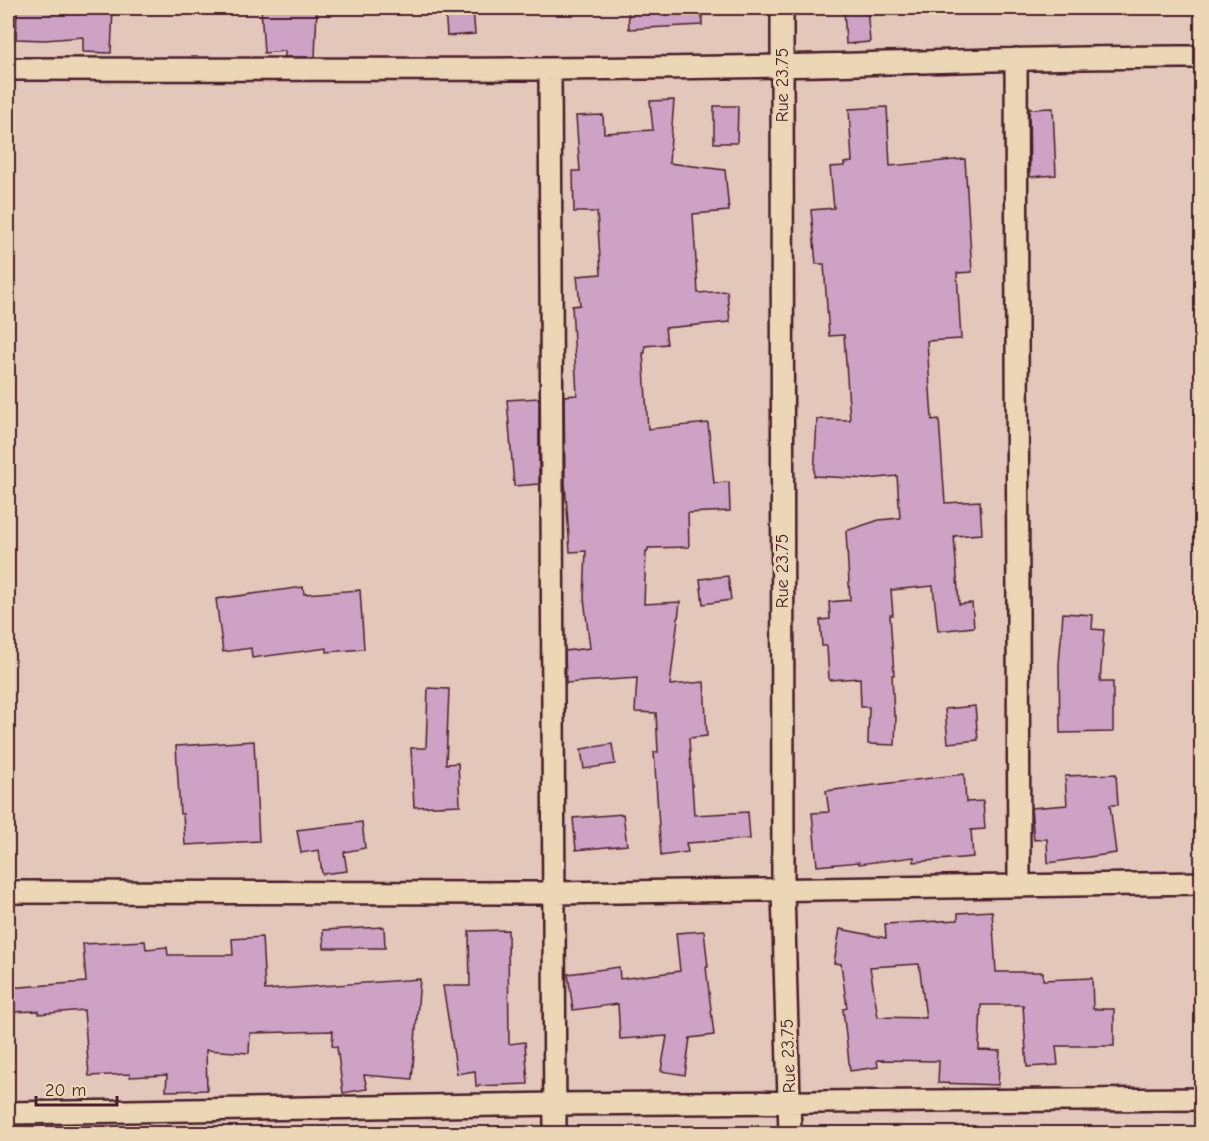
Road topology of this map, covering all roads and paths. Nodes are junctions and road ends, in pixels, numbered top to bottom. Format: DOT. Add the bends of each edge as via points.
graph roads {
  1 [pos="782,8"];
  2 [pos="1202,57"];
  3 [pos="1016,58"];
  4 [pos="782,66"];
  5 [pos="8,69"];
  6 [pos="550,69"];
  7 [pos="1202,883"];
  8 [pos="1019,885"];
  9 [pos="783,891"];
  10 [pos="8,892"];
  11 [pos="552,893"];
  12 [pos="1202,1099"];
  13 [pos="789,1103"];
  14 [pos="555,1104"];
  15 [pos="8,1113"];
  16 [pos="555,1134"];
  17 [pos="790,1134"];
  1 -- 4 [label="street, Rue 23.75"];
  2 -- 3 [label="street"];
  3 -- 4 [label="street"];
  3 -- 8 [label="street"];
  4 -- 6 [label="street"];
  4 -- 9 [label="street, Rue 23.75"];
  5 -- 6 [label="street"];
  6 -- 11 [label="street"];
  7 -- 8 [label="street"];
  8 -- 9 [label="street"];
  9 -- 11 [label="street"];
  9 -- 13 [label="street, Rue 23.75"];
  10 -- 11 [label="street"];
  11 -- 14 [label="street"];
  12 -- 13 [label="street"];
  13 -- 14 [label="street"];
  13 -- 17 [label="street, Rue 23.75"];
  14 -- 15 [label="street"];
  14 -- 16 [label="street"];
}
